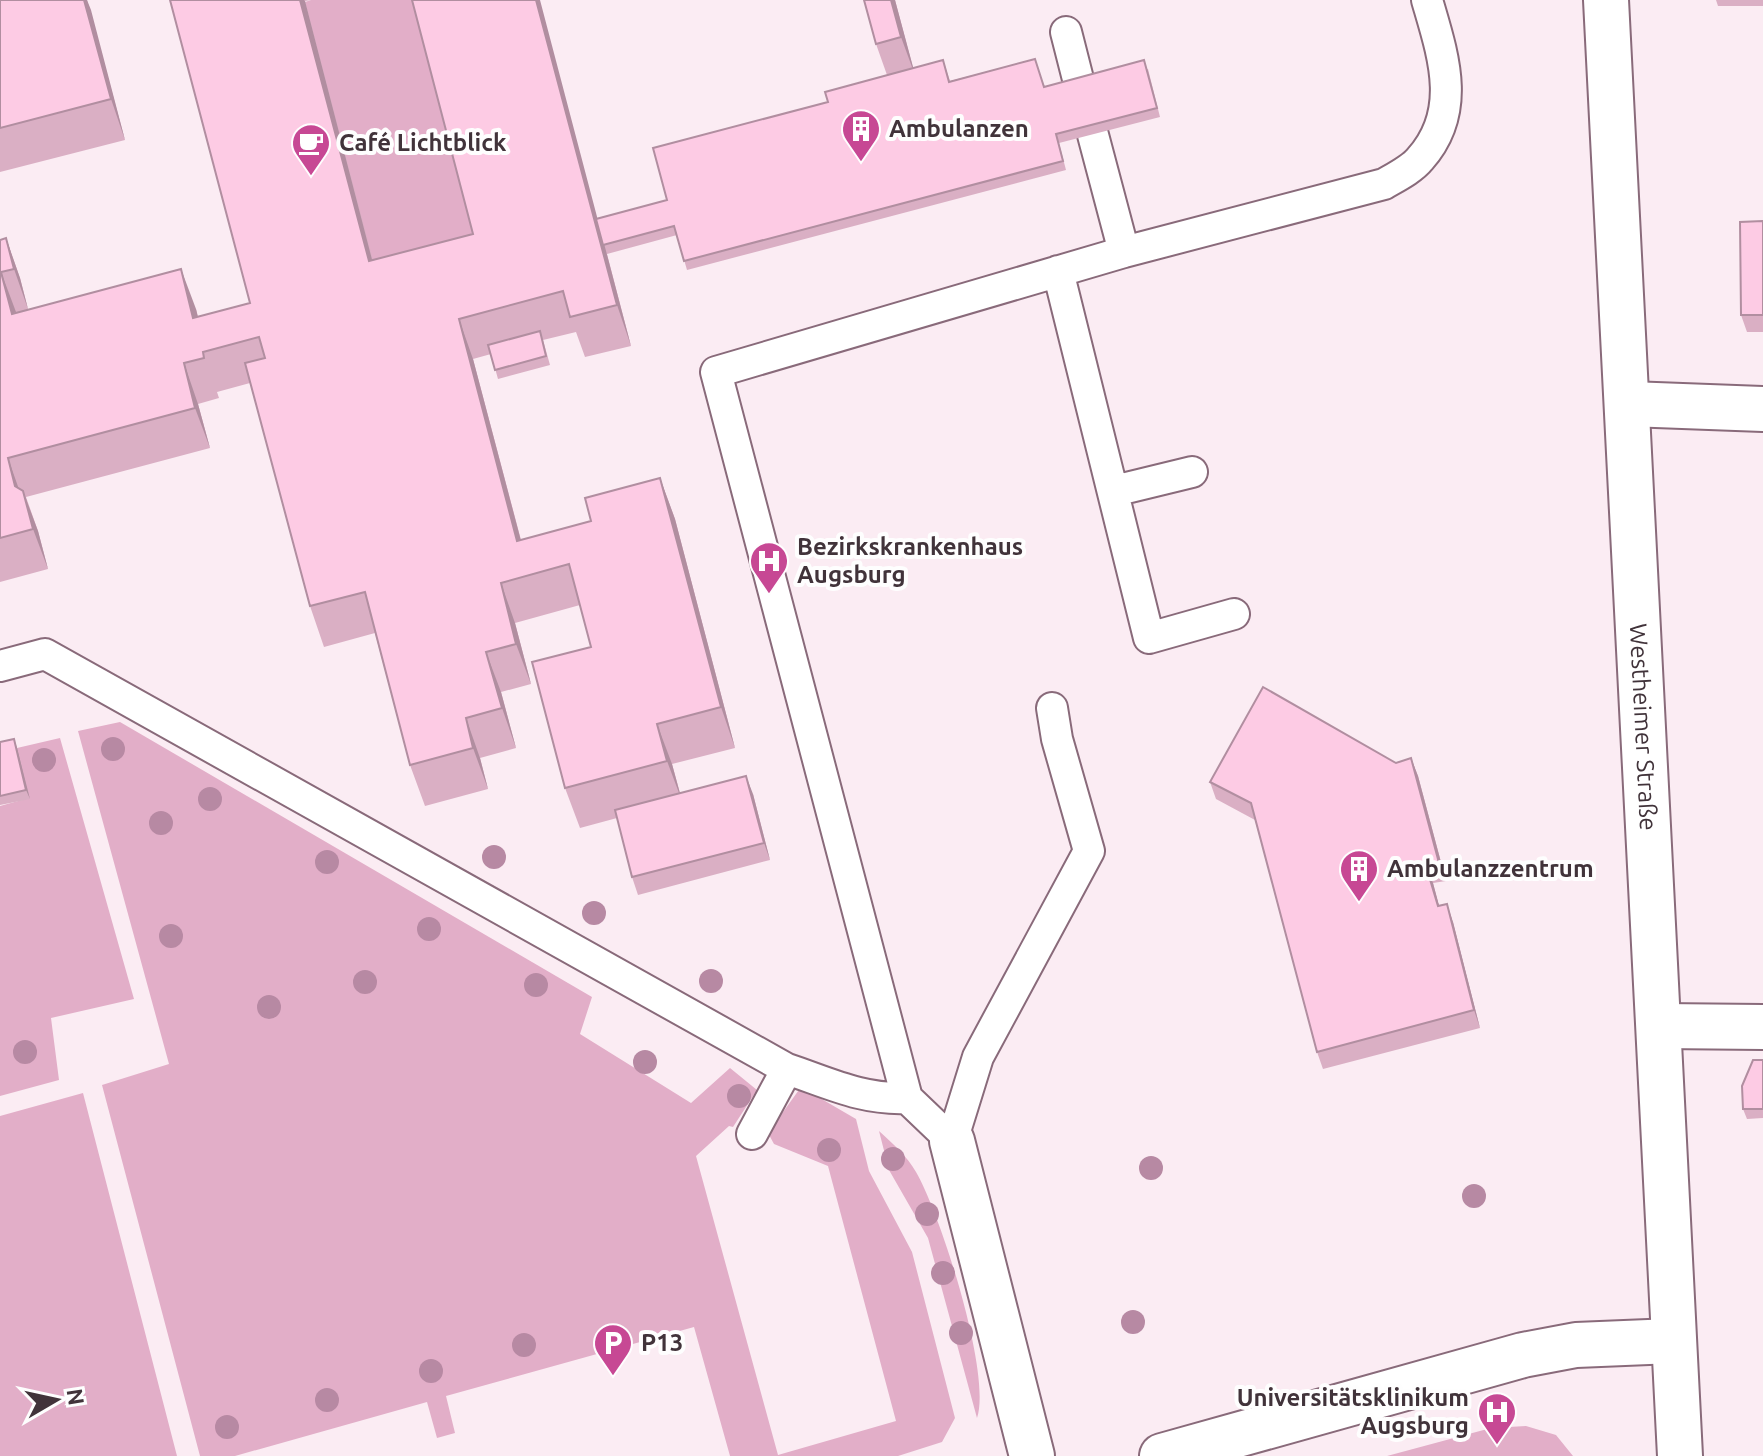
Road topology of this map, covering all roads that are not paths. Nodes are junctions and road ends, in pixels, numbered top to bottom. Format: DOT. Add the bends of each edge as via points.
graph roads {
  1 [pos="1427,0"];
  2 [pos="1606,0"];
  3 [pos="1066,32"];
  4 [pos="1080,87"];
  5 [pos="1093,135"];
  6 [pos="1124,252"];
  7 [pos="1058,271"];
  8 [pos="1629,404"];
  9 [pos="1763,409"];
  10 [pos="1192,472"];
  11 [pos="1114,491"];
  12 [pos="1234,614"];
  13 [pos="0,666"];
  14 [pos="1052,708"];
  15 [pos="1661,1026"];
  16 [pos="1763,1027"];
  17 [pos="787,1069"];
  18 [pos="907,1098"];
  19 [pos="752,1134"];
  20 [pos="952,1141"];
  21 [pos="1673,1341"];
  22 [pos="1032,1456"];
  23 [pos="1162,1456"];
  24 [pos="1680,1456"];
  1 -- 6 [label="lane" via="1445,64 1448,97 1440,131 1419,161 1384,184"];
  2 -- 8 [label="street, Westheimer Straße"];
  3 -- 4 [label="lane"];
  5 -- 6 [label="lane"];
  6 -- 7 [label="lane"];
  7 -- 11 [label="lane"];
  7 -- 18 [label="lane" via="716,372"];
  8 -- 9 [label="street"];
  8 -- 15 [label="street, Westheimer Straße"];
  10 -- 11 [label="lane"];
  11 -- 12 [label="lane" via="1149,638"];
  13 -- 17 [label="lane" via="45,654"];
  14 -- 20 [label="lane" via="1089,851 978,1057"];
  15 -- 16 [label="street"];
  15 -- 21 [label="street, Westheimer Straße"];
  17 -- 18 [label="lane" via="856,1094"];
  17 -- 19 [label="lane"];
  18 -- 20 [label="lane"];
  20 -- 22 [label="street"];
  21 -- 23 [label="street" via="1576,1345 1523,1355"];
  21 -- 24 [label="street, Westheimer Straße"];
}
